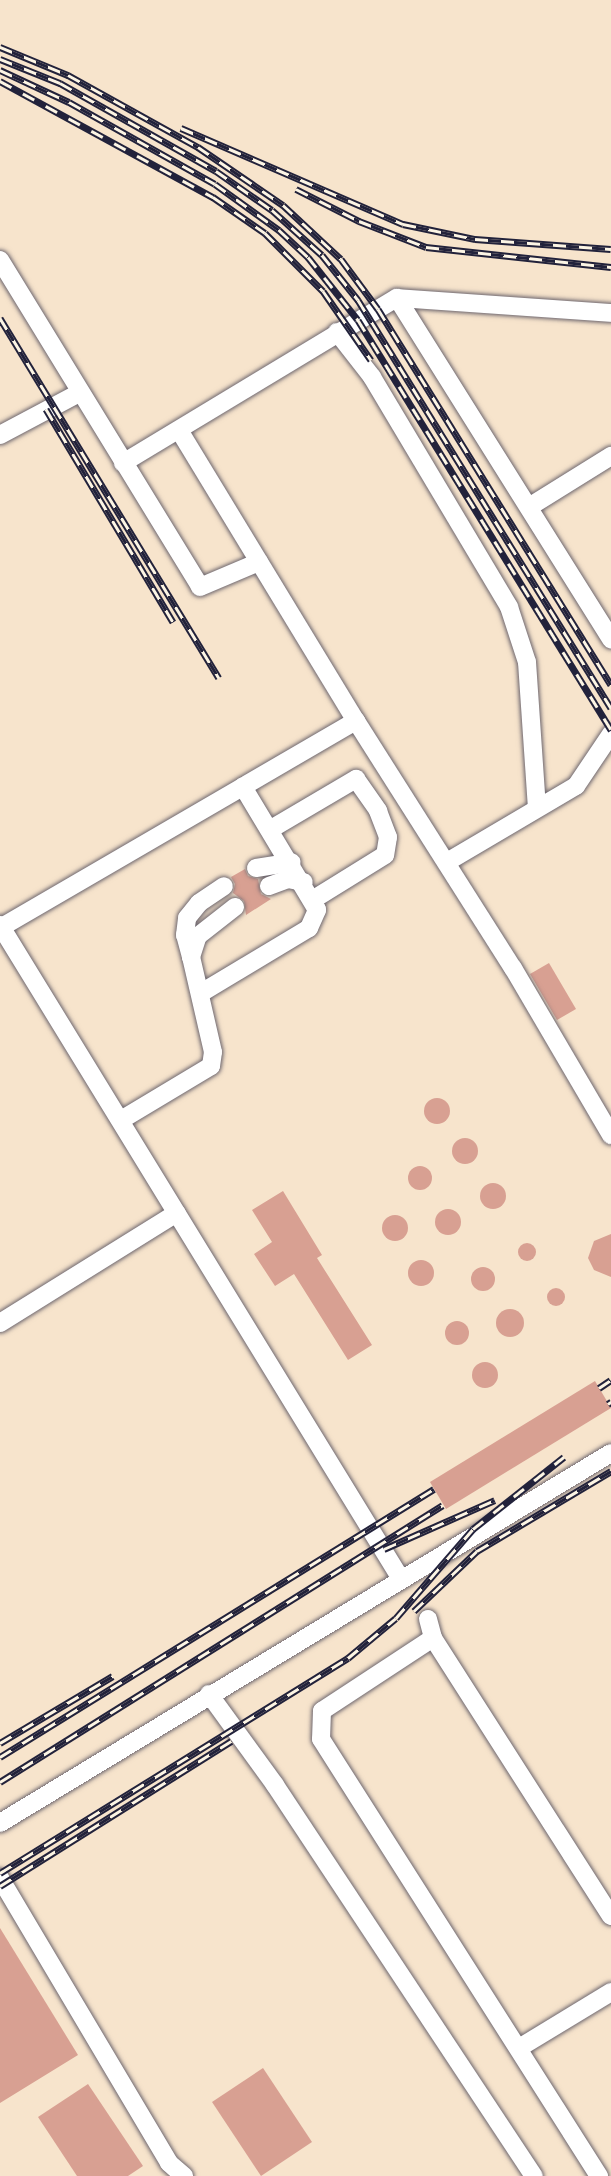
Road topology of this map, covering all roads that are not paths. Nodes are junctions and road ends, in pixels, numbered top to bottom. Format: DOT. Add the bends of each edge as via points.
graph roads {
  1 [pos="0,260"];
  2 [pos="397,298"];
  3 [pos="611,313"];
  4 [pos="337,332"];
  5 [pos="79,393"];
  6 [pos="179,430"];
  7 [pos="0,435"];
  8 [pos="611,456"];
  9 [pos="123,463"];
  10 [pos="529,507"];
  11 [pos="259,562"];
  12 [pos="611,639"];
  13 [pos="356,721"];
  14 [pos="611,734"];
  15 [pos="383,764"];
  16 [pos="356,779"];
  17 [pos="243,787"];
  18 [pos="537,807"];
  19 [pos="271,829"];
  20 [pos="292,862"];
  21 [pos="447,862"];
  22 [pos="256,868"];
  23 [pos="304,882"];
  24 [pos="224,886"];
  25 [pos="269,886"];
  26 [pos="314,899"];
  27 [pos="235,907"];
  28 [pos="1,927"];
  29 [pos="191,957"];
  30 [pos="201,993"];
  31 [pos="121,1120"];
  32 [pos="611,1135"];
  33 [pos="177,1213"];
  34 [pos="0,1323"];
  35 [pos="611,1452"];
  36 [pos="401,1578"];
  37 [pos="428,1619"];
  38 [pos="433,1638"];
  39 [pos="209,1694"];
  40 [pos="0,1823"];
  41 [pos="0,1878"];
  42 [pos="611,1916"];
  43 [pos="611,1992"];
  44 [pos="519,2048"];
  45 [pos="184,2176"];
  46 [pos="534,2176"];
  47 [pos="599,2176"];
  1 -- 5 [label="lane"];
  2 -- 3 [label="lane"];
  2 -- 4 [label="lane"];
  2 -- 10 [label="lane"];
  4 -- 6 [label="lane"];
  4 -- 18 [label="lane" via="372,377 514,617 529,678"];
  5 -- 7 [label="lane"];
  5 -- 9 [label="lane"];
  6 -- 9 [label="lane"];
  6 -- 11 [label="lane"];
  8 -- 10 [label="lane"];
  9 -- 11 [label="lane" via="200,587"];
  10 -- 12 [label="lane"];
  11 -- 13 [label="lane"];
  13 -- 15 [label="lane"];
  13 -- 17 [label="lane"];
  14 -- 18 [label="lane" via="576,786"];
  15 -- 16 [label="lane"];
  15 -- 21 [label="lane"];
  16 -- 19 [label="lane"];
  16 -- 26 [label="lane" via="388,837 385,855"];
  17 -- 19 [label="lane"];
  17 -- 28 [label="lane"];
  18 -- 21 [label="lane"];
  19 -- 20 [label="lane"];
  20 -- 22 [label="lane"];
  20 -- 23 [label="lane"];
  21 -- 32 [label="lane"];
  23 -- 25 [label="lane" via="288,879"];
  23 -- 26 [label="lane"];
  24 -- 29 [label="lane" via="199,902 187,918 185,935"];
  26 -- 30 [label="lane" via="317,909 309,928"];
  27 -- 29 [label="lane" via="198,936"];
  28 -- 31 [label="lane"];
  29 -- 30 [label="lane"];
  30 -- 31 [label="lane" via="213,1052 211,1066"];
  31 -- 33 [label="lane"];
  33 -- 34 [label="lane"];
  33 -- 36 [label="lane"];
  35 -- 36 [label="lane"];
  36 -- 39 [label="lane"];
  37 -- 38 [label="lane"];
  38 -- 42 [label="lane"];
  38 -- 44 [label="lane" via="322,1710 318,1730 326,1750"];
  39 -- 40 [label="lane"];
  39 -- 46 [label="lane" via="275,1785"];
  41 -- 45 [label="lane" via="169,2163"];
  43 -- 44 [label="lane"];
  44 -- 47 [label="lane"];
}
